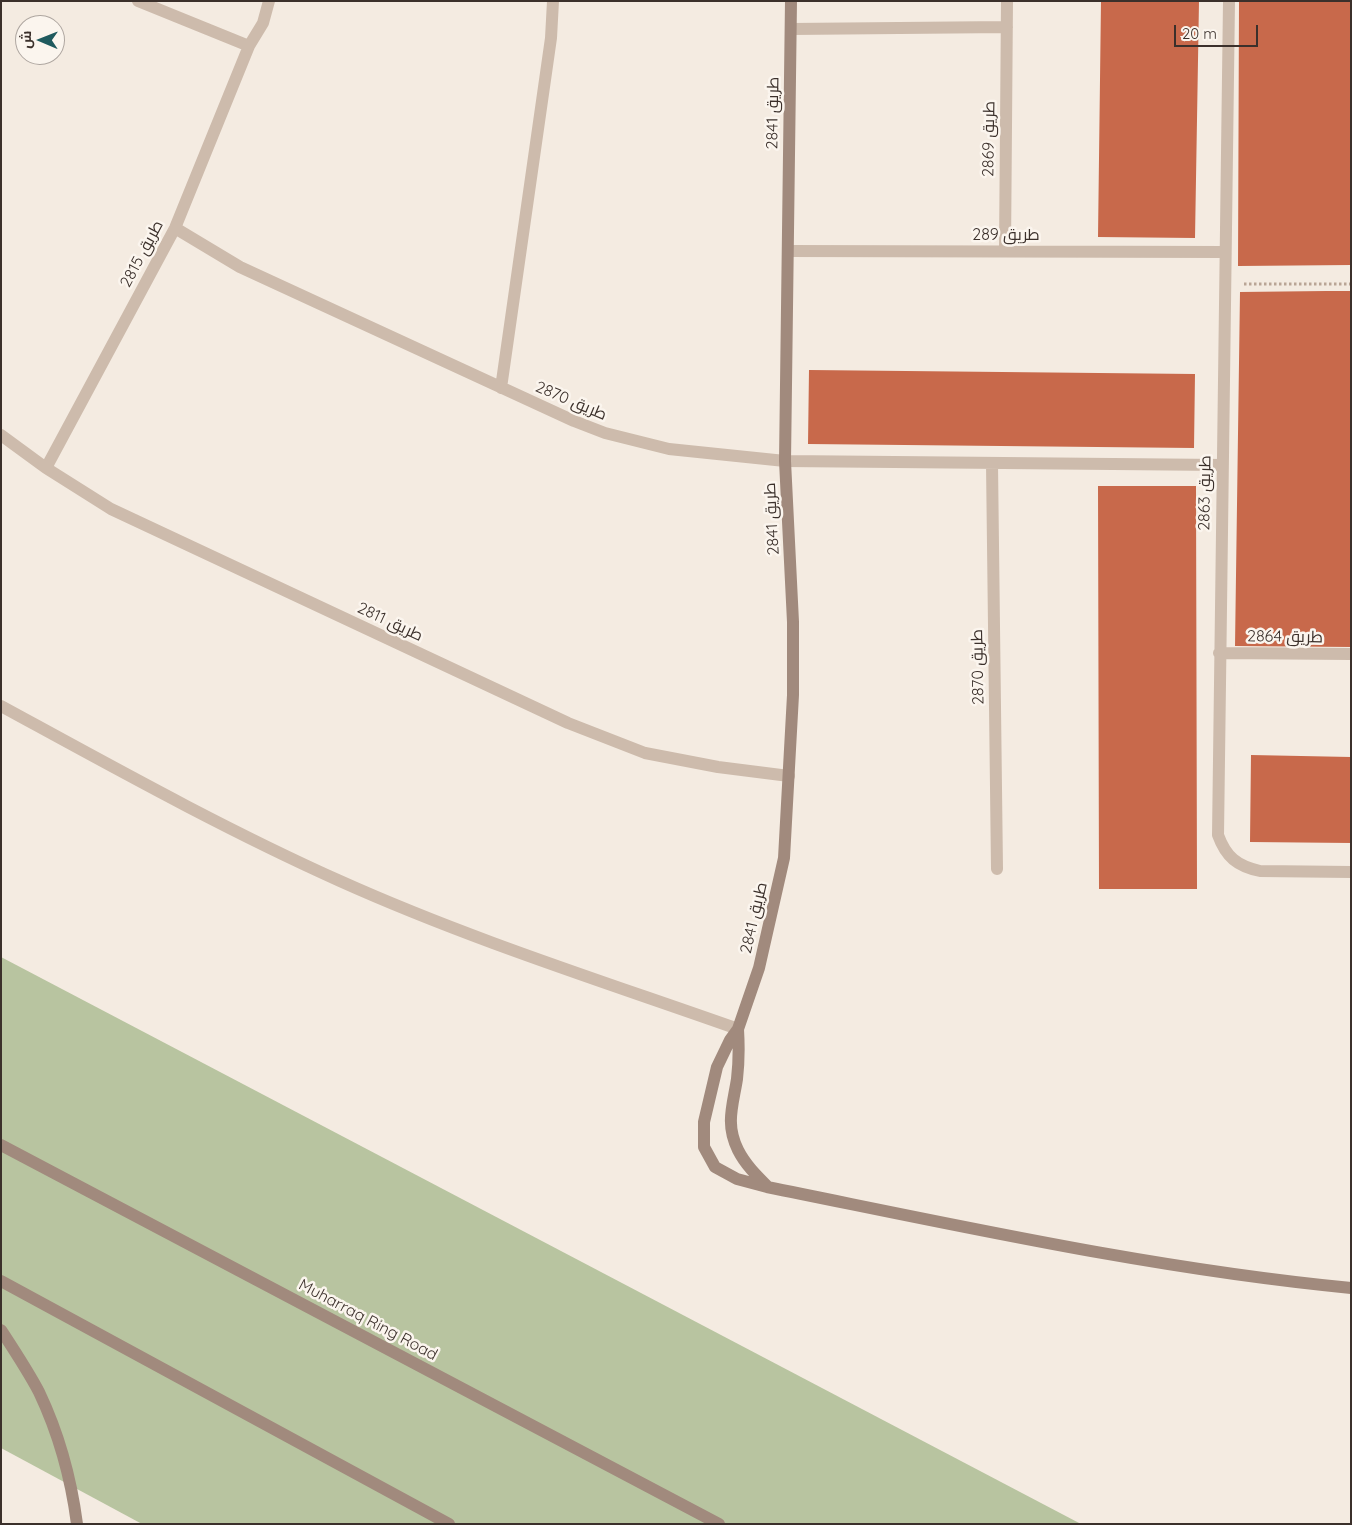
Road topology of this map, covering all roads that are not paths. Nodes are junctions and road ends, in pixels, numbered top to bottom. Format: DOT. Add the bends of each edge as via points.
graph roads {
  1 [pos="138,1"];
  2 [pos="269,1"];
  3 [pos="553,1"];
  4 [pos="792,1"];
  5 [pos="1007,1"];
  6 [pos="1229,1"];
  7 [pos="1007,27"];
  8 [pos="791,29"];
  9 [pos="249,46"];
  10 [pos="174,228"];
  11 [pos="788,251"];
  12 [pos="1005,251"];
  13 [pos="1225,252"];
  14 [pos="501,388"];
  15 [pos="1,435"];
  16 [pos="785,461"];
  17 [pos="992,464"];
  18 [pos="1222,465"];
  19 [pos="46,468"];
  20 [pos="1219,653"];
  21 [pos="1351,654"];
  22 [pos="1,706"];
  23 [pos="788,776"];
  24 [pos="997,869"];
  25 [pos="1351,872"];
  26 [pos="738,1029"];
  27 [pos="1,1145"];
  28 [pos="767,1187"];
  29 [pos="1,1281"];
  30 [pos="1351,1288"];
  31 [pos="1,1330"];
  32 [pos="77,1524"];
  33 [pos="449,1524"];
  34 [pos="719,1524"];
  1 -- 9 [label="street"];
  2 -- 9 [label="street, طريق 2815" via="263,23"];
  3 -- 14 [label="street" via="551,38"];
  4 -- 8 [label="street, طريق 2841"];
  5 -- 7 [label="street, طريق 2869"];
  6 -- 13 [label="street, طريق 2863"];
  7 -- 8 [label="street"];
  7 -- 12 [label="street, طريق 2869"];
  8 -- 11 [label="street, طريق 2841"];
  9 -- 10 [label="street, طريق 2815"];
  10 -- 14 [label="street, طريق 2870" via="240,267"];
  10 -- 19 [label="street, طريق 2815"];
  11 -- 12 [label="street, طريق 289"];
  11 -- 16 [label="street, طريق 2841"];
  12 -- 13 [label="street, طريق 289"];
  13 -- 18 [label="street, طريق 2863"];
  14 -- 16 [label="street, طريق 2870" via="582,424 637,442 669,449"];
  15 -- 19 [label="street, طريق 2811"];
  16 -- 17 [label="street, طريق 2870"];
  16 -- 23 [label="street, طريق 2841" via="793,622"];
  17 -- 18 [label="street, طريق 2870"];
  17 -- 24 [label="street, طريق 2870"];
  18 -- 20 [label="street, طريق 2863"];
  19 -- 23 [label="street, طريق 2811" via="111,509 568,723 645,753"];
  20 -- 21 [label="street, طريق 2864"];
  20 -- 25 [label="street, طريق 2863" via="1217,822 1222,846 1238,864 1254,870"];
  22 -- 26 [label="street" via="151,788 339,881 441,924"];
  23 -- 26 [label="street, طريق 2841" via="784,858 759,968"];
  26 -- 28 [label="street, طريق 2841" via="738,1064 730,1126 742,1157"];
  26 -- 28 [label="street, طريق 2841" via="722,1053 715,1074 704,1122 704,1147 715,1166 737,1179"];
  27 -- 34 [label="street, Muharraq Ring Road"];
  28 -- 30 [label="street" via="1050,1245"];
  29 -- 33 [label="street"];
  31 -- 32 [label="street" via="38,1391 53,1425 65,1461"];
}
